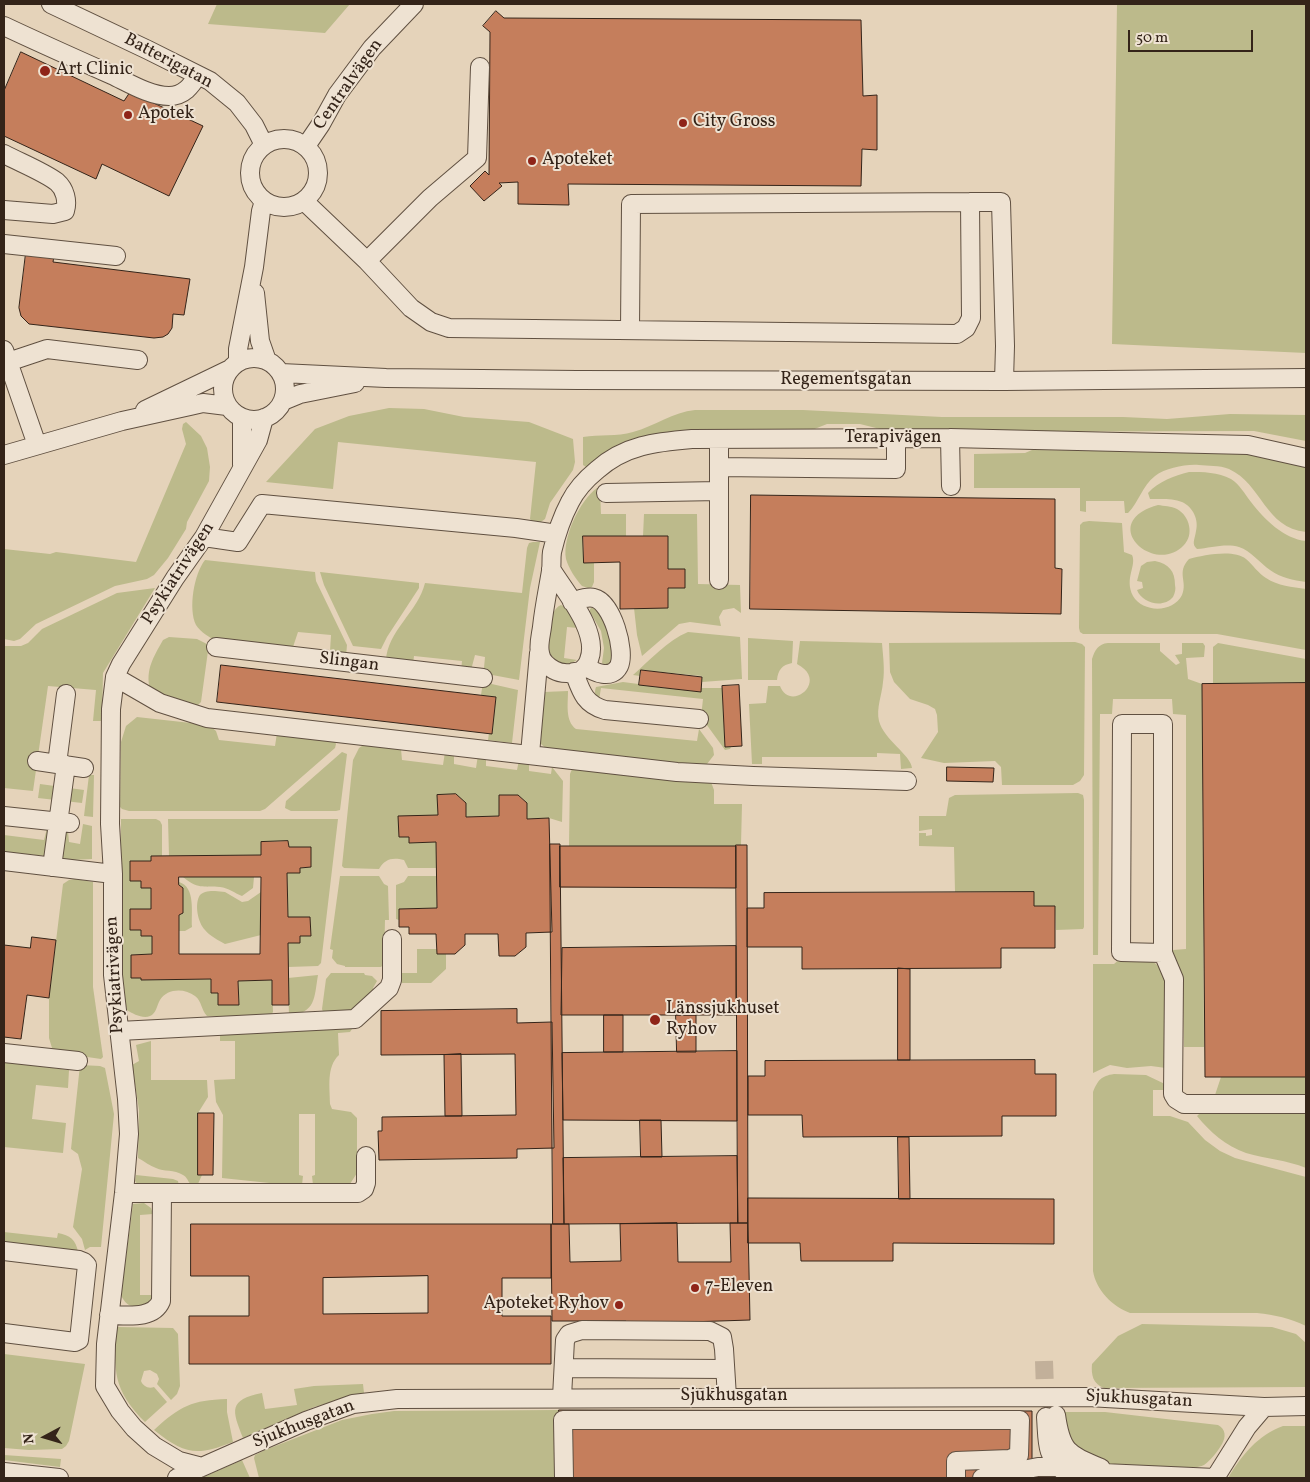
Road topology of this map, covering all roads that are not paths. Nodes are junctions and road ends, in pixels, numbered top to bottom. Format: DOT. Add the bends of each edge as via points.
graph roads {
  1 [pos="51,4"];
  2 [pos="414,4"];
  3 [pos="4,26"];
  4 [pos="480,68"];
  5 [pos="198,75"];
  6 [pos="264,145"];
  7 [pos="306,146"];
  8 [pos="4,154"];
  9 [pos="264,201"];
  10 [pos="304,201"];
  11 [pos="970,202"];
  12 [pos="4,210"];
  13 [pos="4,244"];
  14 [pos="116,256"];
  15 [pos="366,262"];
  16 [pos="254,267"];
  17 [pos="630,330"];
  18 [pos="6,356"];
  19 [pos="138,360"];
  20 [pos="267,360"];
  21 [pos="233,366"];
  22 [pos="280,373"];
  23 [pos="386,378"];
  24 [pos="1306,378"];
  25 [pos="1004,381"];
  26 [pos="283,400"];
  27 [pos="227,406"];
  28 [pos="242,418"];
  29 [pos="264,418"];
  30 [pos="122,421"];
  31 [pos="896,438"];
  32 [pos="950,438"];
  33 [pos="719,439"];
  34 [pos="37,445"];
  35 [pos="4,455"];
  36 [pos="1306,458"];
  37 [pos="719,467"];
  38 [pos="242,468"];
  39 [pos="950,486"];
  40 [pos="719,491"];
  41 [pos="606,492"];
  42 [pos="557,534"];
  43 [pos="204,537"];
  44 [pos="551,569"];
  45 [pos="719,580"];
  46 [pos="572,602"];
  47 [pos="216,647"];
  48 [pos="540,653"];
  49 [pos="580,669"];
  50 [pos="115,677"];
  51 [pos="483,678"];
  52 [pos="66,694"];
  53 [pos="699,720"];
  54 [pos="530,754"];
  55 [pos="37,762"];
  56 [pos="62,765"];
  57 [pos="84,768"];
  58 [pos="907,781"];
  59 [pos="4,816"];
  60 [pos="65,822"];
  61 [pos="4,861"];
  62 [pos="52,867"];
  63 [pos="113,874"];
  64 [pos="392,940"];
  65 [pos="1163,953"];
  66 [pos="119,1031"];
  67 [pos="4,1053"];
  68 [pos="78,1061"];
  69 [pos="1306,1104"];
  70 [pos="366,1156"];
  71 [pos="162,1192"];
  72 [pos="124,1193"];
  73 [pos="4,1251"];
  74 [pos="109,1315"];
  75 [pos="4,1333"];
  76 [pos="564,1368"];
  77 [pos="725,1369"];
  78 [pos="562,1397"];
  79 [pos="727,1397"];
  80 [pos="1264,1406"];
  81 [pos="1306,1406"];
  82 [pos="202,1467"];
  83 [pos="4,1472"];
  84 [pos="1064,1473"];
  85 [pos="1115,1474"];
  86 [pos="58,1478"];
  87 [pos="178,1478"];
  88 [pos="564,1478"];
  89 [pos="956,1478"];
  90 [pos="982,1478"];
  91 [pos="1215,1478"];
  1 -- 5 [label="street, Batterigatan"];
  2 -- 7 [label="street, Centralvägen" via="372,48 337,95"];
  3 -- 5 [label="street" via="161,95 181,94 188,90"];
  4 -- 15 [label="street" via="477,158 430,198"];
  5 -- 6 [label="street, Batterigatan" via="237,103"];
  6 -- 7 [label="street" via="285,138"];
  6 -- 9 [label="street" via="256,152 250,173 254,189"];
  7 -- 10 [label="street" via="315,159 318,174 311,194"];
  8 -- 12 [label="street" via="58,183 65,193 67,205 65,211 53,214"];
  9 -- 10 [label="street" via="284,208"];
  9 -- 16 [label="street"];
  10 -- 15 [label="street"];
  11 -- 17 [label="street" via="971,318 966,328 957,334"];
  11 -- 17 [label="street" via="630,204"];
  11 -- 25 [label="street" via="1000,202"];
  13 -- 14 [label="street"];
  15 -- 17 [label="street" via="411,308 431,322 450,328"];
  16 -- 20 [label="street" via="260,341"];
  16 -- 21 [label="street"];
  18 -- 19 [label="street" via="47,349"];
  18 -- 34 [label="street"];
  20 -- 21 [label="street" via="247,358"];
  20 -- 22 [label="street"];
  21 -- 27 [label="street" via="222,388"];
  21 -- 30 [label="street"];
  22 -- 23 [label="street, Regementsgatan"];
  22 -- 26 [label="street" via="285,391"];
  23 -- 25 [label="street, Regementsgatan"];
  23 -- 26 [label="street, Regementsgatan"];
  24 -- 25 [label="street, Regementsgatan"];
  26 -- 29 [label="street" via="272,414"];
  27 -- 28 [label="street"];
  27 -- 30 [label="street" via="203,403"];
  28 -- 29 [label="street"];
  28 -- 38 [label="street, Psykiatrivägen"];
  29 -- 38 [label="street, Psykiatrivägen" via="258,440"];
  30 -- 34 [label="street"];
  31 -- 32 [label="street, Terapivägen"];
  31 -- 33 [label="street, Terapivägen"];
  31 -- 37 [label="street" via="896,469"];
  32 -- 36 [label="street, Terapivägen" via="1248,445"];
  32 -- 39 [label="street"];
  33 -- 37 [label="street"];
  33 -- 42 [label="street, Terapivägen" via="639,446 606,463 578,489"];
  34 -- 35 [label="street"];
  37 -- 40 [label="street"];
  38 -- 43 [label="street, Psykiatrivägen"];
  40 -- 41 [label="street"];
  40 -- 45 [label="street"];
  42 -- 43 [label="street" via="262,504 238,542"];
  42 -- 44 [label="street, Terapivägen"];
  43 -- 50 [label="street, Psykiatrivägen"];
  44 -- 46 [label="street"];
  44 -- 48 [label="street, Terapivägen"];
  46 -- 49 [label="street" via="586,623 592,641 592,653"];
  46 -- 49 [label="street" via="593,597 609,609 618,634 621,656 619,666 607,674"];
  47 -- 51 [label="street, Slingan"];
  48 -- 49 [label="street" via="546,665 558,672"];
  48 -- 54 [label="street, Terapivägen"];
  49 -- 53 [label="street" via="584,696 597,707"];
  50 -- 54 [label="street" via="160,703 207,718"];
  50 -- 63 [label="street, Psykiatrivägen" via="111,709"];
  52 -- 56 [label="street"];
  54 -- 58 [label="street" via="677,772"];
  55 -- 56 [label="street"];
  56 -- 57 [label="street"];
  56 -- 60 [label="street"];
  59 -- 60 [label="street"];
  60 -- 62 [label="street"];
  61 -- 62 [label="street"];
  62 -- 63 [label="street"];
  63 -- 66 [label="street, Psykiatrivägen" via="113,975"];
  64 -- 66 [label="street" via="392,980 388,988 355,1019"];
  65 -- 65 [label="street" via="1163,724 1122,724 1121,952"];
  65 -- 69 [label="street" via="1174,979 1173,1094 1176,1099 1184,1104"];
  66 -- 72 [label="street, Psykiatrivägen" via="129,1134"];
  67 -- 68 [label="street"];
  70 -- 71 [label="street" via="366,1183 358,1193"];
  71 -- 72 [label="street"];
  71 -- 74 [label="street" via="161,1301 158,1308 144,1315"];
  72 -- 74 [label="street, Psykiatrivägen"];
  73 -- 75 [label="street" via="79,1260 87,1265 79,1340"];
  74 -- 82 [label="street, Psykiatrivägen" via="105,1386 120,1411 154,1446 179,1461"];
  76 -- 77 [label="street"];
  76 -- 77 [label="street" via="565,1340 569,1334 582,1330 710,1331 722,1337"];
  76 -- 78 [label="street"];
  77 -- 79 [label="street"];
  78 -- 79 [label="street, Sjukhusgatan"];
  78 -- 82 [label="street, Sjukhusgatan" via="397,1399 353,1404"];
  79 -- 80 [label="street, Sjukhusgatan" via="1088,1397"];
  80 -- 81 [label="street, Sjukhusgatan"];
  80 -- 91 [label="street"];
  82 -- 87 [label="street, Sjukhusgatan"];
  83 -- 86 [label="street"];
  84 -- 85 [label="street"];
  84 -- 85 [label="street" via="1051,1457 1048,1446 1051,1416 1064,1447 1078,1459"];
  84 -- 90 [label="street" via="1038,1467"];
  85 -- 91 [label="street"];
  88 -- 89 [label="street" via="563,1420 1020,1420 1020,1455 1010,1459 956,1461"];
}
